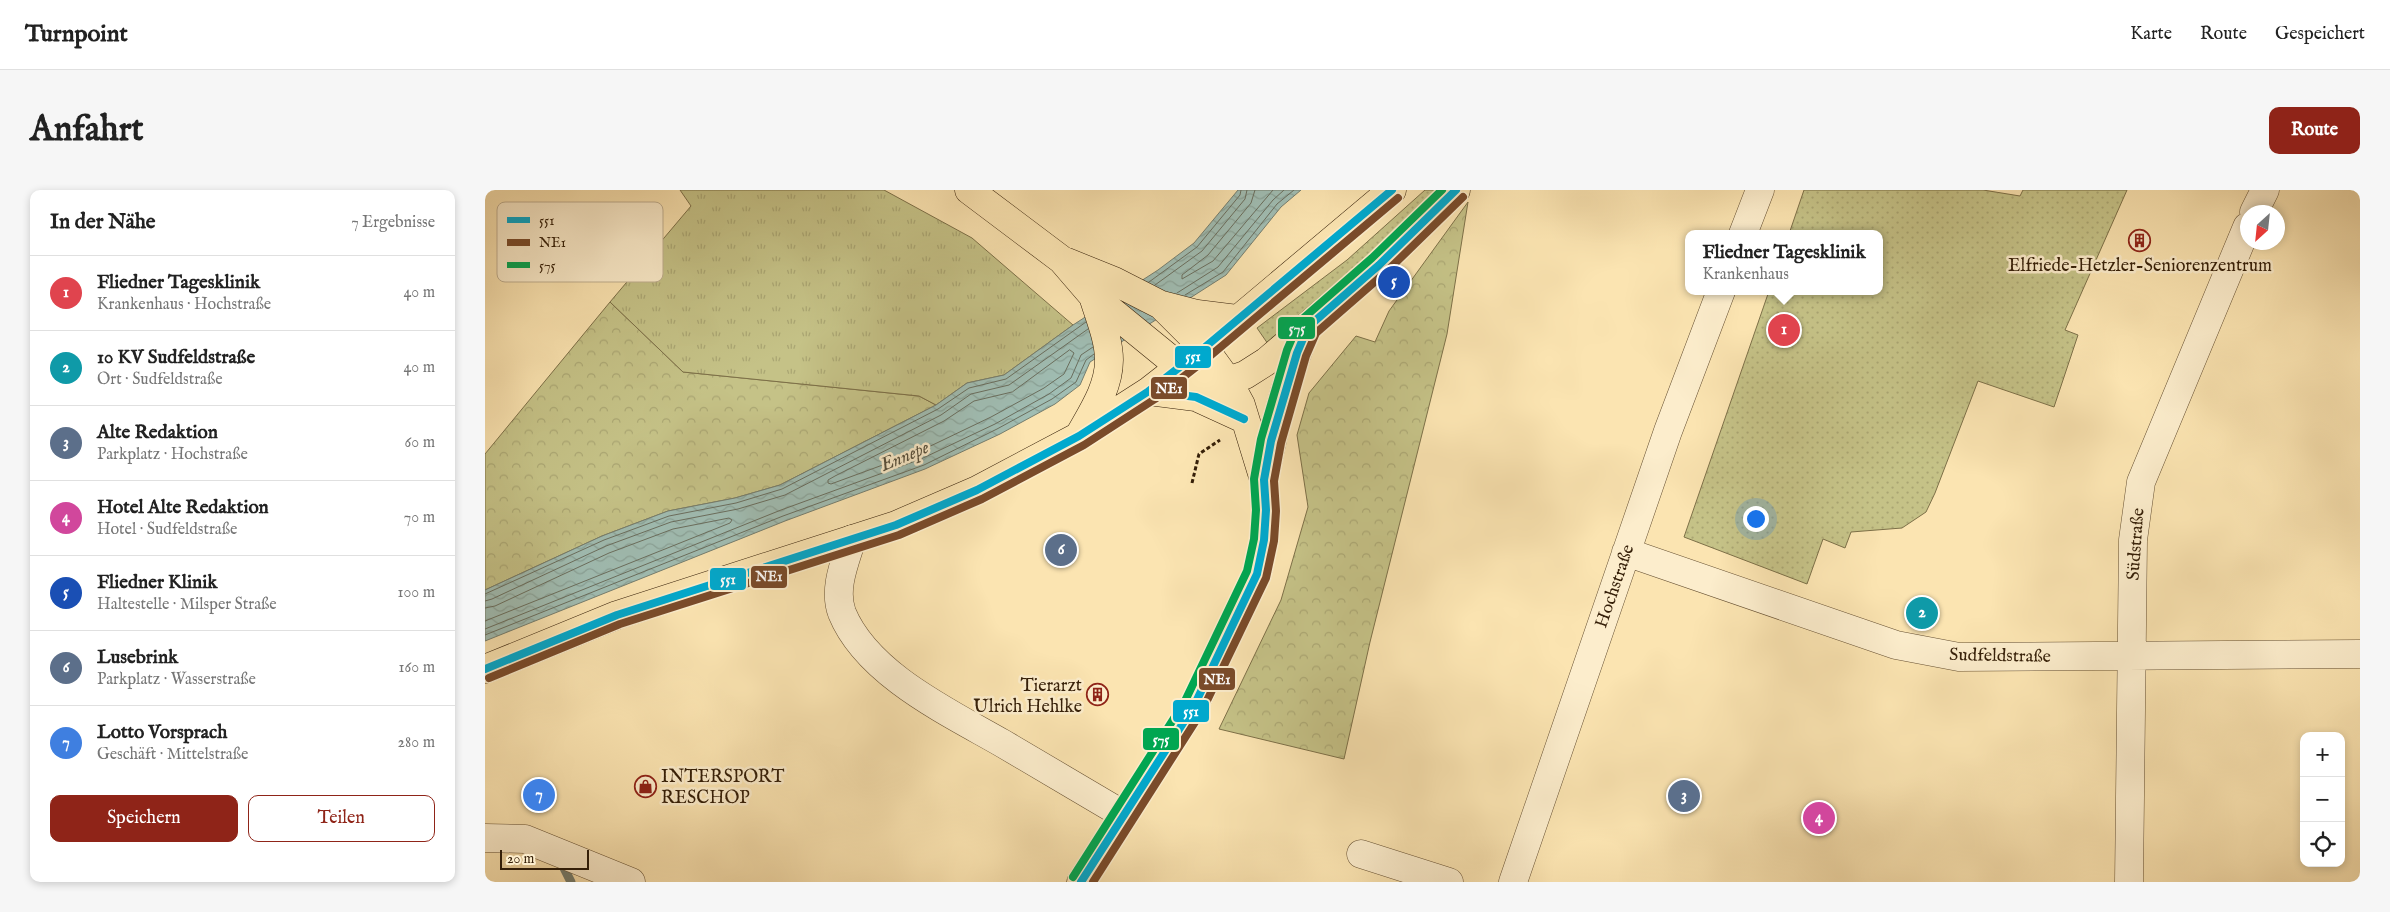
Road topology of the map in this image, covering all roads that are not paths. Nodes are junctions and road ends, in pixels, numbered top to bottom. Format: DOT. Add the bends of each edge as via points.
graph roads {
  1 [pos="969,190"];
  2 [pos="1392,190"];
  3 [pos="1455,190"];
  4 [pos="1760,190"];
  5 [pos="2265,190"];
  6 [pos="2258,205"];
  7 [pos="1745,230"];
  8 [pos="2240,244"];
  9 [pos="1104,289"];
  10 [pos="1719,295"];
  11 [pos="1237,319"];
  12 [pos="1191,321"];
  13 [pos="1308,327"];
  14 [pos="1204,348"];
  15 [pos="1170,360"];
  16 [pos="1228,381"];
  17 [pos="1149,391"];
  18 [pos="1245,419"];
  19 [pos="1079,436"];
  20 [pos="1264,480"];
  21 [pos="852,539"];
  22 [pos="1626,552"];
  23 [pos="2360,654"];
  24 [pos="2131,656"];
  25 [pos="485,669"];
  26 [pos="1124,815"];
  27 [pos="485,838"];
  28 [pos="1361,854"];
  29 [pos="631,882"];
  30 [pos="1081,882"];
  31 [pos="1449,882"];
  32 [pos="1513,882"];
  33 [pos="2129,882"];
  1 -- 9 [label="main road"];
  2 -- 11 [label="main road"];
  3 -- 13 [label="main road" via="1379,265"];
  4 -- 7 [label="street"];
  5 -- 6 [label="street"];
  8 -- 24 [label="street, Südstraße" via="2141,482 2133,540"];
  9 -- 12 [label="main road" via="1161,305"];
  9 -- 15 [label="main road"];
  9 -- 19 [label="main road" via="1109,360 1104,386"];
  10 -- 22 [label="street, Hochstraße"];
  11 -- 12 [label="main road"];
  11 -- 14 [label="main road"];
  12 -- 14 [label="main road"];
  13 -- 16 [label="main road" via="1267,361"];
  13 -- 20 [label="main road" via="1284,394"];
  14 -- 15 [label="main road"];
  14 -- 16 [label="main road"];
  15 -- 16 [label="main road" via="1211,380"];
  15 -- 17 [label="main road"];
  16 -- 18 [label="main road"];
  17 -- 18 [label="main road" via="1196,397"];
  17 -- 19 [label="main road"];
  18 -- 20 [label="main road"];
  19 -- 21 [label="main road" via="977,490 896,526"];
  20 -- 26 [label="main road" via="1266,510 1257,574 1194,706"];
  21 -- 25 [label="main road" via="617,615"];
  21 -- 26 [label="street" via="838,596 842,613 860,644 892,675 927,699"];
  22 -- 24 [label="street, Sudfeldstraße" via="1896,645 1959,657"];
  22 -- 32 [label="street, Hochstraße"];
  23 -- 24 [label="street, Sudfeldstraße"];
  24 -- 33 [label="street, Südstraße"];
  26 -- 30 [label="main road"];
  27 -- 29 [label="street" via="525,839"];
  28 -- 31 [label="street"];
}
